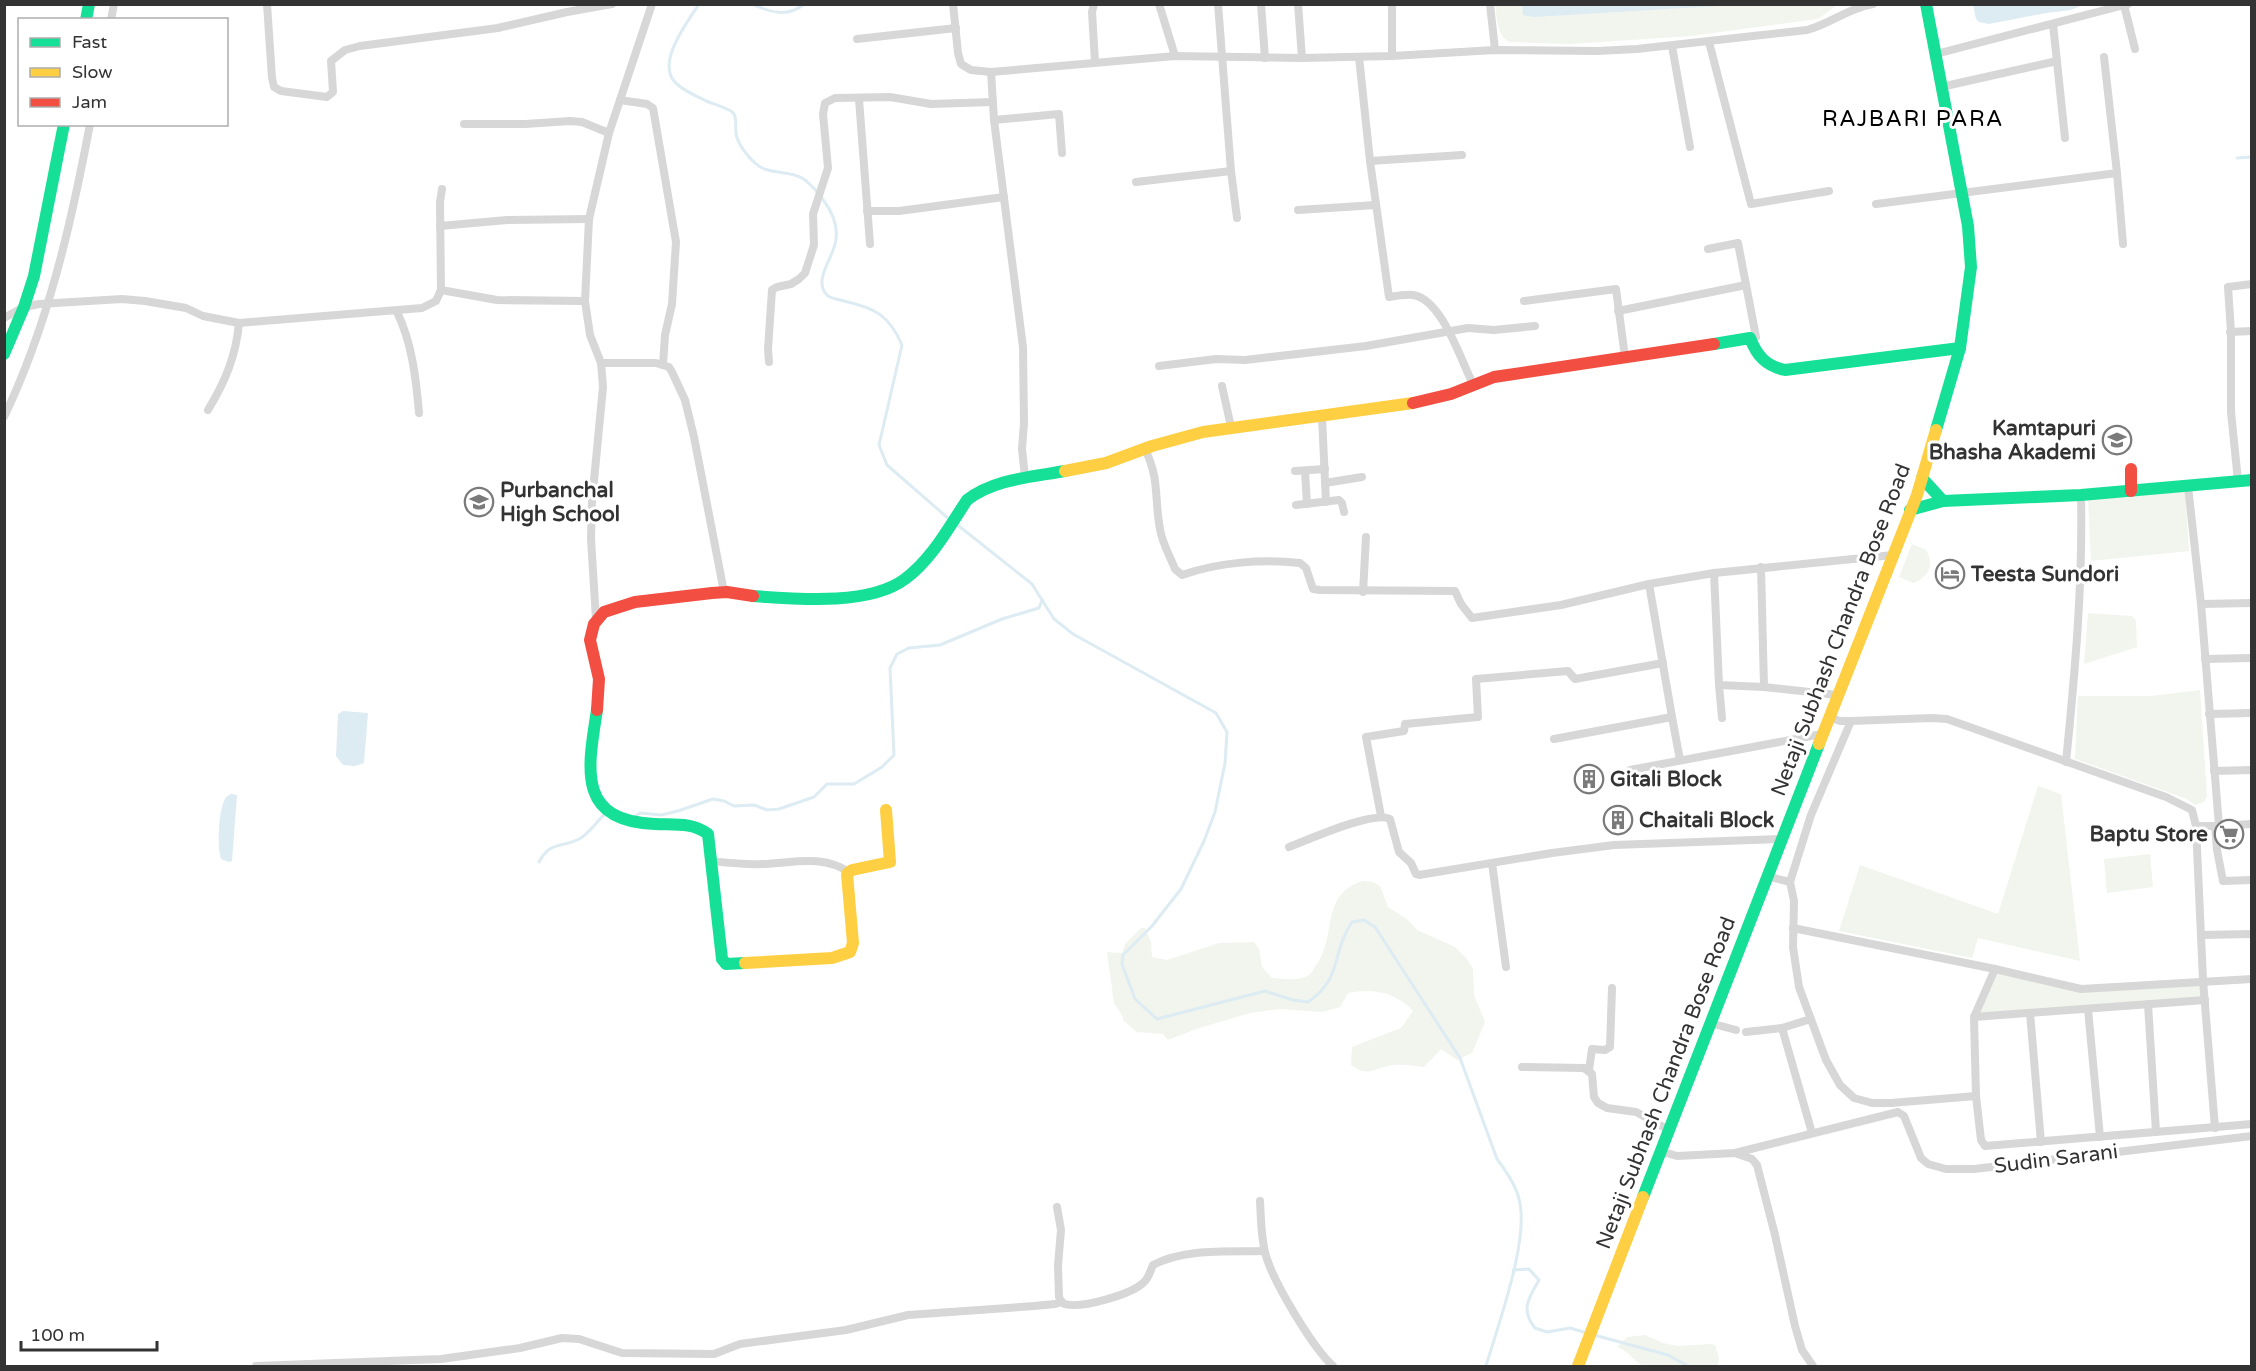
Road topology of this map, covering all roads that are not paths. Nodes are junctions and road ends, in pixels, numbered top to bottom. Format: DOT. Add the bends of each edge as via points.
graph roads {
  1 [pos="267,4"];
  2 [pos="612,4"];
  3 [pos="651,4"];
  4 [pos="953,4"];
  5 [pos="1094,4"];
  6 [pos="1159,4"];
  7 [pos="1218,4"];
  8 [pos="1261,4"];
  9 [pos="1298,4"];
  10 [pos="1392,4"];
  11 [pos="1490,4"];
  12 [pos="1873,4"];
  13 [pos="1928,4"];
  14 [pos="2126,5"];
  15 [pos="2053,24"];
  16 [pos="956,28"];
  17 [pos="857,39"];
  18 [pos="1709,42"];
  19 [pos="1672,46"];
  20 [pos="1494,50"];
  21 [pos="2135,50"];
  22 [pos="1936,54"];
  23 [pos="1175,56"];
  24 [pos="1221,56"];
  25 [pos="1392,56"];
  26 [pos="1359,57"];
  27 [pos="2104,57"];
  28 [pos="1265,58"];
  29 [pos="1302,58"];
  30 [pos="2057,61"];
  31 [pos="1095,62"];
  32 [pos="991,72"];
  33 [pos="1941,87"];
  34 [pos="859,99"];
  35 [pos="620,100"];
  36 [pos="993,102"];
  37 [pos="994,120"];
  38 [pos="464,124"];
  39 [pos="64,126"];
  40 [pos="90,126"];
  41 [pos="609,133"];
  42 [pos="2065,138"];
  43 [pos="1690,147"];
  44 [pos="1062,153"];
  45 [pos="1462,155"];
  46 [pos="1370,161"];
  47 [pos="1231,171"];
  48 [pos="2116,173"];
  49 [pos="1136,182"];
  50 [pos="442,189"];
  51 [pos="1829,190"];
  52 [pos="1962,193"];
  53 [pos="1004,197"];
  54 [pos="1876,204"];
  55 [pos="1376,205"];
  56 [pos="1298,210"];
  57 [pos="867,212"];
  58 [pos="1237,218"];
  59 [pos="589,219"];
  60 [pos="440,226"];
  61 [pos="870,244"];
  62 [pos="2123,244"];
  63 [pos="1708,249"];
  64 [pos="2252,284"];
  65 [pos="1746,285"];
  66 [pos="441,290"];
  67 [pos="585,301"];
  68 [pos="1524,301"];
  69 [pos="49,303"];
  70 [pos="24,307"];
  71 [pos="1618,311"];
  72 [pos="397,312"];
  73 [pos="4,318"];
  74 [pos="238,323"];
  75 [pos="1535,326"];
  76 [pos="1449,331"];
  77 [pos="2252,331"];
  78 [pos="2230,332"];
  79 [pos="1750,338"];
  80 [pos="1960,348"];
  81 [pos="4,354"];
  82 [pos="1625,357"];
  83 [pos="769,362"];
  84 [pos="602,363"];
  85 [pos="663,365"];
  86 [pos="1159,366"];
  87 [pos="1473,384"];
  88 [pos="1222,386"];
  89 [pos="208,410"];
  90 [pos="419,413"];
  91 [pos="4,417"];
  92 [pos="1322,417"];
  93 [pos="1231,427"];
  94 [pos="1145,449"];
  95 [pos="1325,469"];
  96 [pos="2131,470"];
  97 [pos="1025,477"];
  98 [pos="1362,477"];
  99 [pos="1923,478"];
  100 [pos="2252,480"];
  101 [pos="2238,481"];
  102 [pos="1325,483"];
  103 [pos="2188,486"];
  104 [pos="2131,490"];
  105 [pos="2081,495"];
  106 [pos="1944,501"];
  107 [pos="1326,502"];
  108 [pos="1307,504"];
  109 [pos="1296,505"];
  110 [pos="1910,510"];
  111 [pos="1344,512"];
  112 [pos="1366,537"];
  113 [pos="1893,555"];
  114 [pos="1761,567"];
  115 [pos="1714,573"];
  116 [pos="1649,584"];
  117 [pos="724,592"];
  118 [pos="1363,592"];
  119 [pos="2252,603"];
  120 [pos="2201,604"];
  121 [pos="596,619"];
  122 [pos="2252,658"];
  123 [pos="2205,659"];
  124 [pos="1663,663"];
  125 [pos="1719,685"];
  126 [pos="1764,687"];
  127 [pos="1837,695"];
  128 [pos="2252,713"];
  129 [pos="2209,714"];
  130 [pos="1672,717"];
  131 [pos="1828,717"];
  132 [pos="1722,718"];
  133 [pos="1851,721"];
  134 [pos="1822,734"];
  135 [pos="1554,739"];
  136 [pos="1680,760"];
  137 [pos="2066,762"];
  138 [pos="1630,770"];
  139 [pos="2252,770"];
  140 [pos="2214,771"];
  141 [pos="886,810"];
  142 [pos="1381,816"];
  143 [pos="2252,824"];
  144 [pos="2196,826"];
  145 [pos="2217,826"];
  146 [pos="1781,839"];
  147 [pos="1289,847"];
  148 [pos="711,861"];
  149 [pos="1492,863"];
  150 [pos="849,872"];
  151 [pos="1766,876"];
  152 [pos="2252,880"];
  153 [pos="1790,882"];
  154 [pos="1793,928"];
  155 [pos="2252,934"];
  156 [pos="2201,935"];
  157 [pos="1506,967"];
  158 [pos="1995,969"];
  159 [pos="2252,979"];
  160 [pos="2203,980"];
  161 [pos="1612,988"];
  162 [pos="2205,1000"];
  163 [pos="2148,1004"];
  164 [pos="2088,1008"];
  165 [pos="2030,1013"];
  166 [pos="1974,1017"];
  167 [pos="1811,1019"];
  168 [pos="1710,1023"];
  169 [pos="1782,1028"];
  170 [pos="1736,1029"];
  171 [pos="1746,1032"];
  172 [pos="1522,1067"];
  173 [pos="1589,1070"];
  174 [pos="1976,1095"];
  175 [pos="2252,1124"];
  176 [pos="2214,1128"];
  177 [pos="1668,1130"];
  178 [pos="2156,1132"];
  179 [pos="1812,1133"];
  180 [pos="2100,1137"];
  181 [pos="2252,1137"];
  182 [pos="2215,1140"];
  183 [pos="2041,1142"];
  184 [pos="1753,1148"];
  185 [pos="1660,1151"];
  186 [pos="1735,1153"];
  187 [pos="1757,1165"];
  188 [pos="1260,1201"];
  189 [pos="1057,1207"];
  190 [pos="1264,1251"];
  191 [pos="1062,1302"];
  192 [pos="256,1366"];
  193 [pos="1333,1366"];
  194 [pos="1578,1366"];
  195 [pos="1813,1366"];
  1 -- 2 [label="street" via="274,87 327,97 333,92 331,61 345,50 498,28"];
  3 -- 35 [label="street"];
  4 -- 16 [label="street"];
  5 -- 31 [label="street"];
  6 -- 23 [label="street"];
  7 -- 24 [label="street"];
  8 -- 28 [label="street"];
  9 -- 29 [label="street"];
  10 -- 25 [label="street"];
  11 -- 20 [label="street"];
  12 -- 18 [label="street" via="1854,8 1807,30"];
  13 -- 22 [label="street, Netaji Subhash Chandra Bose Road"];
  14 -- 15 [label="street"];
  14 -- 21 [label="street"];
  15 -- 22 [label="street"];
  15 -- 30 [label="street"];
  16 -- 17 [label="street"];
  16 -- 32 [label="street" via="961,64 971,70"];
  18 -- 19 [label="street"];
  18 -- 51 [label="street" via="1751,204"];
  19 -- 20 [label="street" via="1597,51"];
  19 -- 43 [label="street"];
  20 -- 25 [label="street"];
  22 -- 33 [label="street, Netaji Subhash Chandra Bose Road"];
  23 -- 24 [label="street"];
  23 -- 31 [label="street"];
  24 -- 28 [label="street"];
  24 -- 47 [label="street"];
  25 -- 26 [label="street"];
  26 -- 29 [label="street"];
  26 -- 46 [label="street"];
  27 -- 48 [label="street"];
  28 -- 29 [label="street"];
  30 -- 33 [label="street"];
  30 -- 42 [label="street"];
  31 -- 32 [label="street"];
  32 -- 36 [label="street"];
  33 -- 52 [label="street, Netaji Subhash Chandra Bose Road"];
  34 -- 36 [label="street" via="897,97 931,104"];
  34 -- 57 [label="street"];
  34 -- 83 [label="street" via="836,98 823,106 828,159 826,178 813,214 814,245 805,273 795,282 772,290"];
  35 -- 41 [label="street"];
  35 -- 85 [label="street" via="654,108 676,242"];
  36 -- 37 [label="street"];
  37 -- 44 [label="street" via="1059,114"];
  37 -- 53 [label="street"];
  38 -- 41 [label="street" via="570,121"];
  39 -- 70 [label="street" via="34,276"];
  40 -- 69 [label="street" via="77,195"];
  41 -- 59 [label="street"];
  45 -- 46 [label="street"];
  46 -- 55 [label="street"];
  47 -- 49 [label="street"];
  47 -- 58 [label="street"];
  48 -- 52 [label="street"];
  48 -- 62 [label="street"];
  50 -- 60 [label="street"];
  52 -- 54 [label="street"];
  52 -- 80 [label="street, Netaji Subhash Chandra Bose Road" via="1971,267"];
  53 -- 57 [label="street"];
  53 -- 97 [label="street" via="1023,347"];
  55 -- 56 [label="street"];
  55 -- 76 [label="street" via="1389,297 1414,295 1424,300 1436,310"];
  57 -- 61 [label="street"];
  59 -- 60 [label="street"];
  59 -- 67 [label="street"];
  60 -- 66 [label="street"];
  63 -- 65 [label="street" via="1738,243"];
  64 -- 78 [label="street" via="2228,287"];
  65 -- 71 [label="street"];
  65 -- 79 [label="street" via="1756,336"];
  66 -- 67 [label="street" via="509,301"];
  66 -- 72 [label="street" via="436,301 428,306"];
  67 -- 84 [label="street" via="590,335"];
  68 -- 71 [label="street" via="1616,289"];
  69 -- 70 [label="street"];
  69 -- 74 [label="street" via="145,301"];
  69 -- 91 [label="street"];
  70 -- 73 [label="street"];
  70 -- 81 [label="street"];
  71 -- 82 [label="street"];
  72 -- 74 [label="street"];
  72 -- 90 [label="street" via="405,328 416,375"];
  74 -- 89 [label="street" via="234,357"];
  75 -- 76 [label="street"];
  76 -- 86 [label="street" via="1366,346"];
  76 -- 87 [label="street"];
  77 -- 78 [label="street"];
  78 -- 101 [label="street" via="2231,412"];
  79 -- 80 [label="street" via="1763,361 1785,370"];
  79 -- 82 [label="street"];
  80 -- 99 [label="street, Netaji Subhash Chandra Bose Road"];
  82 -- 87 [label="street" via="1523,372"];
  84 -- 85 [label="street"];
  84 -- 121 [label="street" via="591,539"];
  85 -- 117 [label="street" via="672,372 685,400"];
  87 -- 92 [label="street" via="1405,405"];
  88 -- 93 [label="street"];
  92 -- 93 [label="street"];
  92 -- 95 [label="street"];
  93 -- 94 [label="street"];
  94 -- 97 [label="street" via="1106,463"];
  94 -- 118 [label="street" via="1156,482 1160,530 1179,574 1240,563 1292,562 1306,568 1313,589"];
  95 -- 102 [label="street"];
  95 -- 108 [label="street" via="1300,471"];
  96 -- 104 [label="street"];
  97 -- 117 [label="street" via="985,489 968,500 913,572 888,588 856,595 796,598"];
  98 -- 102 [label="street"];
  99 -- 106 [label="street"];
  99 -- 110 [label="street, Netaji Subhash Chandra Bose Road"];
  100 -- 101 [label="street"];
  101 -- 103 [label="street"];
  102 -- 107 [label="street"];
  103 -- 104 [label="street"];
  103 -- 120 [label="street"];
  104 -- 105 [label="street"];
  105 -- 106 [label="street"];
  105 -- 137 [label="street" via="2079,635"];
  106 -- 110 [label="street"];
  107 -- 108 [label="street"];
  107 -- 111 [label="street" via="1339,500"];
  108 -- 109 [label="street"];
  110 -- 113 [label="street, Netaji Subhash Chandra Bose Road"];
  112 -- 118 [label="street"];
  113 -- 114 [label="street"];
  113 -- 127 [label="street, Netaji Subhash Chandra Bose Road"];
  114 -- 115 [label="street"];
  114 -- 126 [label="street"];
  115 -- 116 [label="street"];
  115 -- 125 [label="street"];
  116 -- 118 [label="street" via="1561,605 1472,618 1455,591"];
  116 -- 124 [label="street"];
  117 -- 121 [label="street" via="632,604"];
  119 -- 120 [label="street"];
  120 -- 123 [label="street"];
  121 -- 148 [label="street" via="590,645 599,691 589,759 593,788 600,803 624,820 638,824 698,826 708,834"];
  122 -- 123 [label="street"];
  123 -- 129 [label="street"];
  124 -- 130 [label="street"];
  124 -- 142 [label="street" via="1575,679 1568,671 1476,679 1479,717 1405,724 1404,731 1366,737"];
  125 -- 126 [label="street"];
  125 -- 132 [label="street"];
  126 -- 127 [label="street"];
  127 -- 131 [label="street, Netaji Subhash Chandra Bose Road"];
  128 -- 129 [label="street"];
  129 -- 140 [label="street"];
  130 -- 135 [label="street"];
  130 -- 136 [label="street"];
  131 -- 133 [label="street"];
  131 -- 134 [label="street, Netaji Subhash Chandra Bose Road"];
  133 -- 137 [label="street" via="1947,719"];
  133 -- 153 [label="street" via="1811,815"];
  134 -- 136 [label="street"];
  134 -- 146 [label="street, Netaji Subhash Chandra Bose Road"];
  136 -- 138 [label="street"];
  137 -- 144 [label="street" via="2186,806 2193,813"];
  139 -- 140 [label="street"];
  140 -- 145 [label="street"];
  141 -- 150 [label="street" via="890,862"];
  142 -- 147 [label="street"];
  142 -- 149 [label="street" via="1390,819 1399,852 1416,873"];
  143 -- 145 [label="street"];
  144 -- 145 [label="street"];
  144 -- 156 [label="street"];
  145 -- 152 [label="street" via="2223,881"];
  146 -- 149 [label="street" via="1614,845"];
  146 -- 151 [label="street, Netaji Subhash Chandra Bose Road"];
  148 -- 150 [label="street" via="758,864 814,860 833,863"];
  148 -- 150 [label="street" via="722,959 732,965 832,958 850,952 853,943"];
  149 -- 157 [label="street"];
  151 -- 153 [label="street"];
  151 -- 168 [label="street, Netaji Subhash Chandra Bose Road"];
  153 -- 154 [label="street"];
  154 -- 158 [label="street"];
  154 -- 167 [label="street" via="1799,987"];
  155 -- 156 [label="street"];
  156 -- 160 [label="street"];
  158 -- 160 [label="street" via="2081,989"];
  158 -- 166 [label="street"];
  159 -- 160 [label="street"];
  160 -- 162 [label="street"];
  161 -- 173 [label="street" via="1610,1047 1592,1049"];
  162 -- 163 [label="street"];
  162 -- 176 [label="street"];
  163 -- 164 [label="street"];
  163 -- 178 [label="street"];
  164 -- 165 [label="street"];
  164 -- 180 [label="street"];
  165 -- 166 [label="street"];
  165 -- 183 [label="street"];
  166 -- 174 [label="street"];
  167 -- 169 [label="street"];
  167 -- 174 [label="street" via="1835,1077 1854,1098 1891,1103"];
  168 -- 170 [label="street"];
  168 -- 177 [label="street, Netaji Subhash Chandra Bose Road"];
  169 -- 171 [label="street"];
  169 -- 179 [label="street"];
  172 -- 173 [label="street"];
  173 -- 177 [label="street" via="1598,1103 1636,1112"];
  174 -- 183 [label="street" via="1982,1144"];
  175 -- 176 [label="street"];
  176 -- 178 [label="street"];
  176 -- 182 [label="street"];
  177 -- 185 [label="street, Netaji Subhash Chandra Bose Road"];
  178 -- 180 [label="street"];
  179 -- 182 [label="street, Sudin Sarani" via="1900,1112 1921,1158 1946,1169 1974,1169"];
  179 -- 184 [label="street"];
  180 -- 183 [label="street"];
  181 -- 182 [label="street, Sudin Sarani"];
  184 -- 186 [label="street"];
  184 -- 187 [label="street"];
  185 -- 186 [label="street" via="1677,1156"];
  185 -- 194 [label="street, Netaji Subhash Chandra Bose Road"];
  186 -- 187 [label="street"];
  187 -- 195 [label="street" via="1795,1326 1802,1350"];
  188 -- 190 [label="street"];
  189 -- 191 [label="street"];
  190 -- 191 [label="street" via="1179,1257 1156,1263 1144,1283 1110,1298 1078,1304"];
  190 -- 193 [label="street" via="1279,1288"];
  191 -- 192 [label="street" via="908,1315 846,1330 740,1344 714,1354 622,1353 579,1339 562,1338 441,1359"];
}
